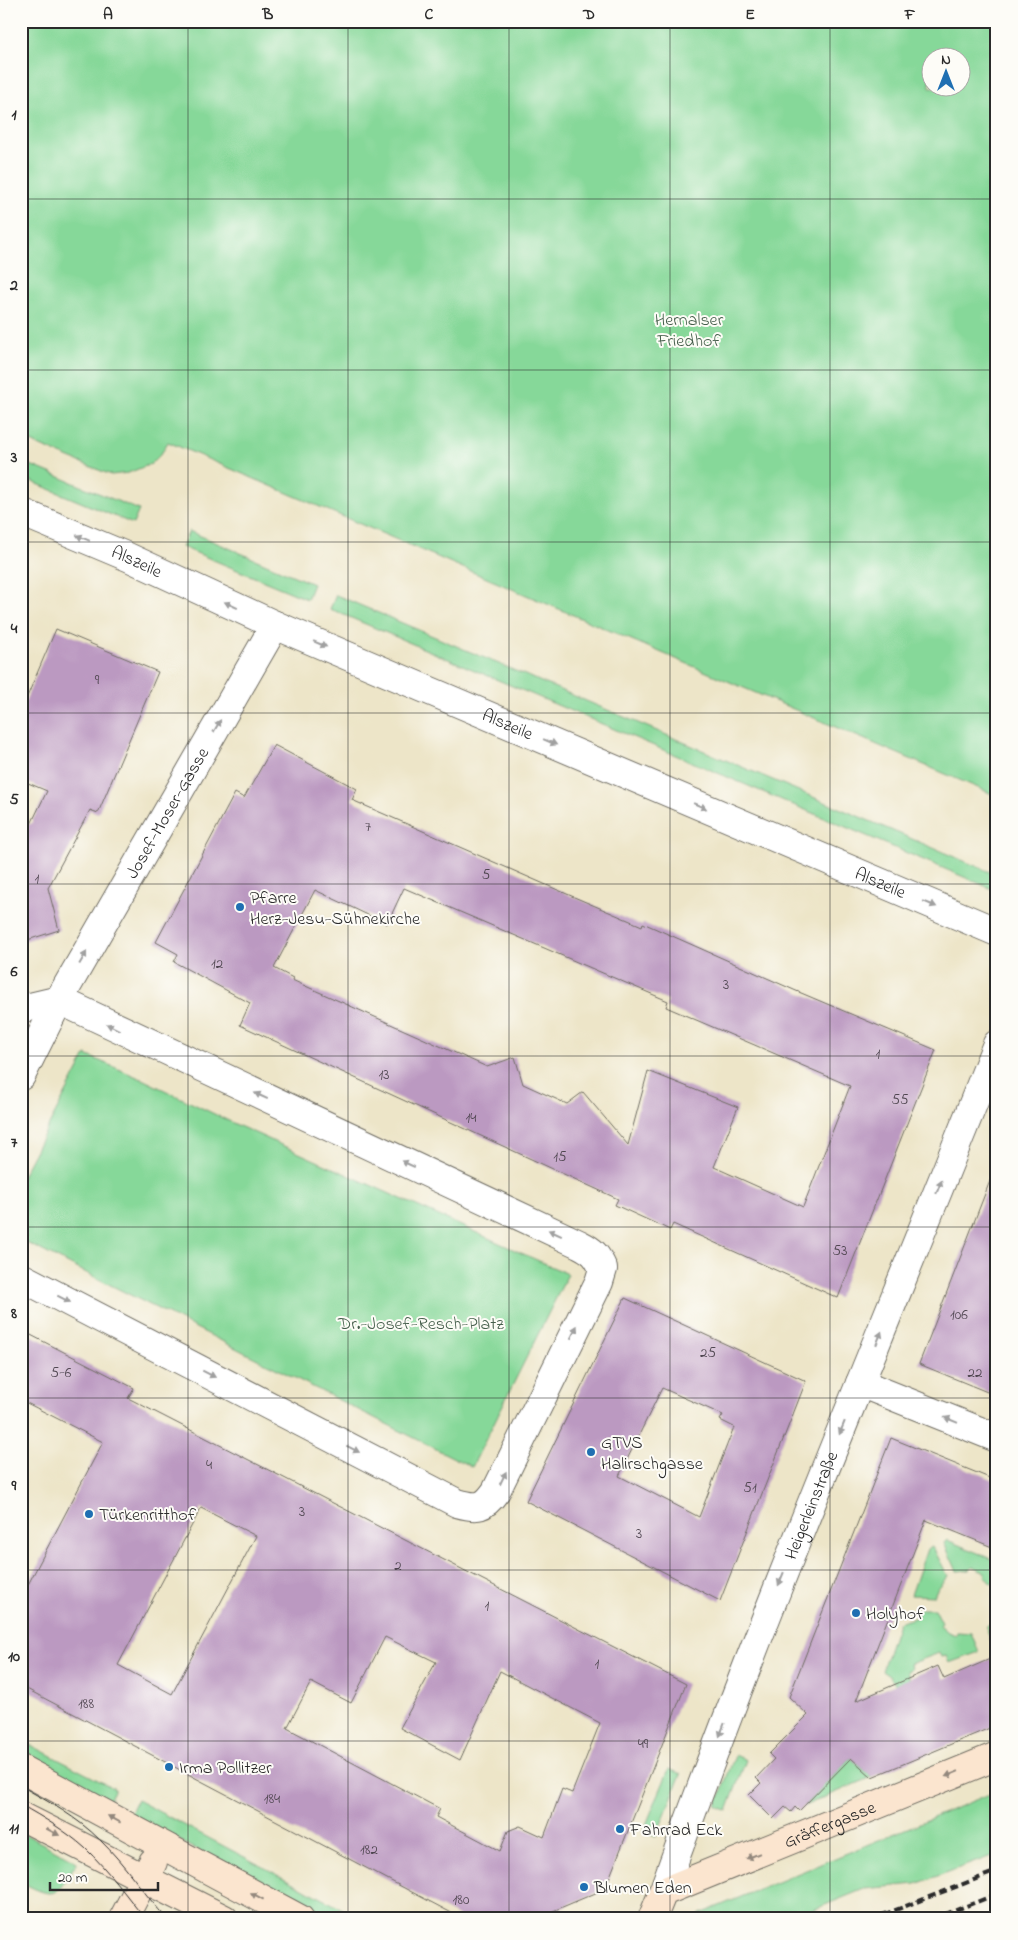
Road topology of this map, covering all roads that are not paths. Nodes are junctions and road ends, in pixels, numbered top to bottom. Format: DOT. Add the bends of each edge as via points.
graph roads {
  1 [pos="21,512"];
  2 [pos="275,625"];
  3 [pos="997,932"];
  4 [pos="59,1000"];
  5 [pos="21,1009"];
  6 [pos="997,1044"];
  7 [pos="21,1076"];
  8 [pos="986,1099"];
  9 [pos="21,1276"];
  10 [pos="860,1383"];
  11 [pos="997,1438"];
  12 [pos="997,1756"];
  13 [pos="21,1769"];
  14 [pos="21,1816"];
  15 [pos="162,1844"];
  16 [pos="144,1879"];
  17 [pos="663,1892"];
  18 [pos="124,1919"];
  19 [pos="224,1919"];
  20 [pos="300,1919"];
  21 [pos="652,1919"];
  2 -- 1 [label="street, Alszeile, one-way"];
  2 -- 3 [label="street, Alszeile, one-way"];
  4 -- 2 [label="street, Josef-Moser-Gasse, one-way"];
  4 -- 5 [label="street"];
  4 -- 7 [label="street"];
  9 -- 4 [label="street, one-way" via="457,1503 478,1507 488,1502 496,1491 603,1269 597,1256 579,1244"];
  6 -- 8 [label="street, Heigerleinstraße"];
  10 -- 8 [label="street, Heigerleinstraße, one-way"];
  11 -- 10 [label="street, one-way"];
  10 -- 17 [label="street, Heigerleinstraße, one-way" via="759,1634"];
  12 -- 17 [label="main road, Gräffergasse, one-way"];
  15 -- 13 [label="main road, one-way"];
  14 -- 16 [label="main road, one-way"];
  15 -- 16 [label="main road"];
  20 -- 15 [label="main road, one-way"];
  16 -- 18 [label="main road"];
  16 -- 19 [label="main road"];
  17 -- 21 [label="main road, Heigerleinstraße"];
}
